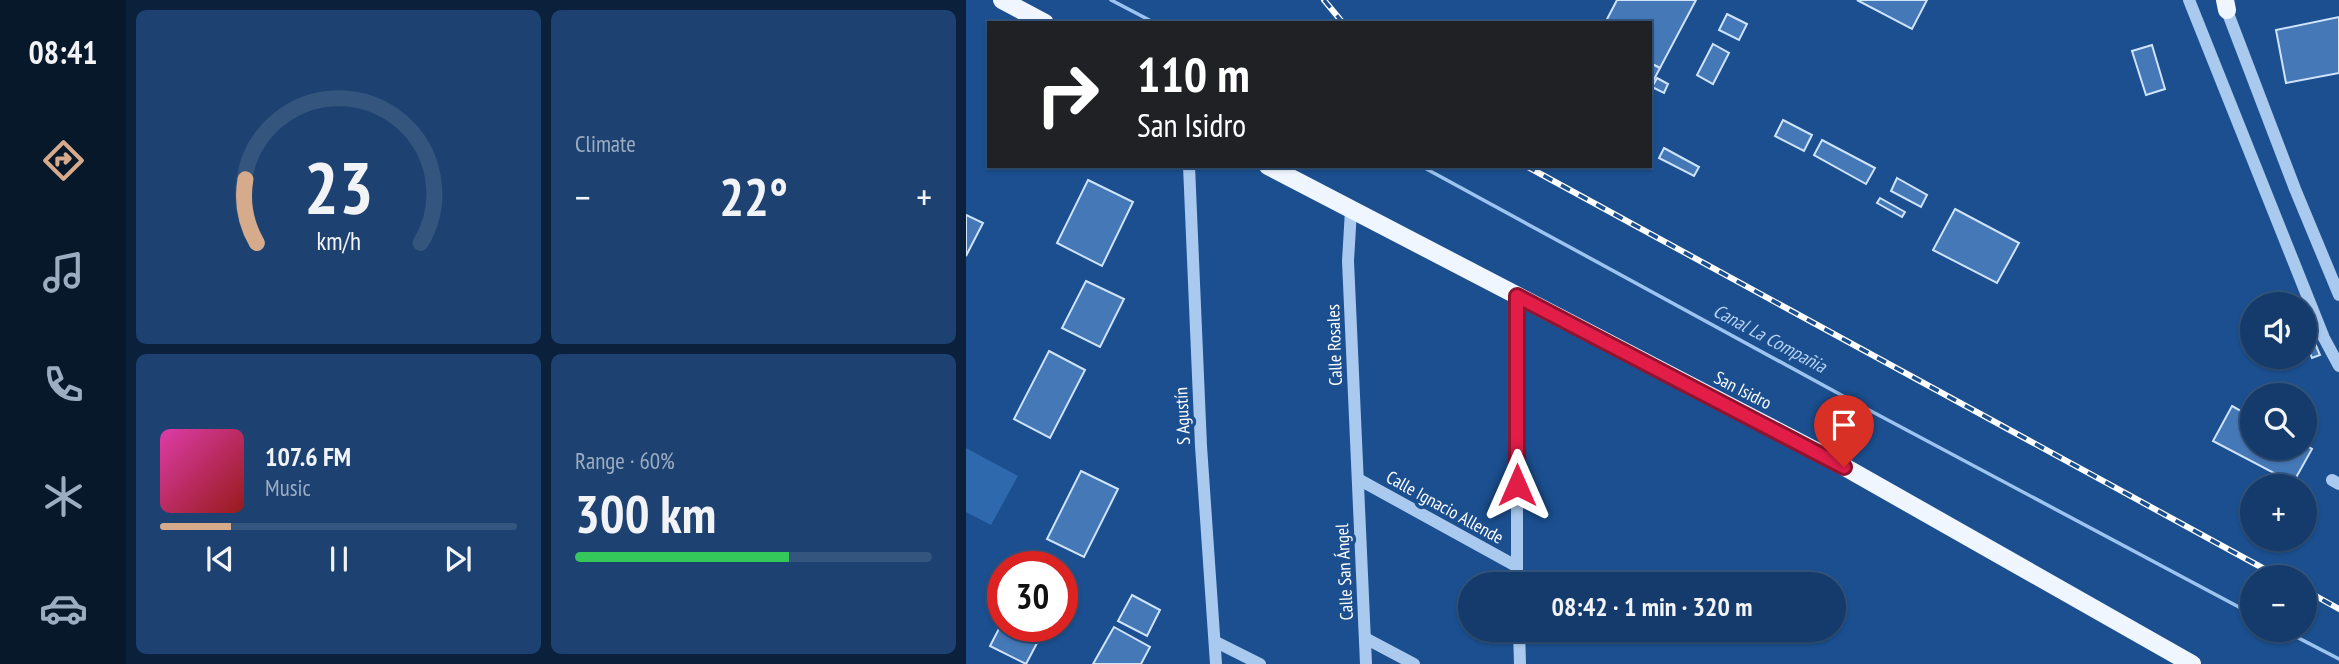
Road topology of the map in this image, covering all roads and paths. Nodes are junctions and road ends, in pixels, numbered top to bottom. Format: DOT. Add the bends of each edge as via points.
graph roads {
  1 [pos="1002,0"];
  2 [pos="2189,0"];
  3 [pos="2225,3"];
  4 [pos="1042,21"];
  5 [pos="1189,168"];
  6 [pos="1272,168"];
  7 [pos="1351,210"];
  8 [pos="2339,295"];
  9 [pos="1517,296"];
  10 [pos="2339,366"];
  11 [pos="1358,479"];
  12 [pos="1516,566"];
  13 [pos="1516,572"];
  14 [pos="1365,638"];
  15 [pos="1216,642"];
  16 [pos="1519,642"];
  17 [pos="1216,664"];
  18 [pos="1260,664"];
  19 [pos="1366,664"];
  20 [pos="1414,664"];
  21 [pos="1520,664"];
  22 [pos="2192,664"];
  1 -- 4 [label="main road"];
  2 -- 10 [label="street"];
  3 -- 8 [label="street"];
  5 -- 15 [label="street, S Agustín" via="1201,446"];
  6 -- 7 [label="main road, San Isidro"];
  7 -- 9 [label="main road, San Isidro"];
  7 -- 11 [label="street, Calle Rosales" via="1348,261"];
  9 -- 12 [label="street"];
  9 -- 22 [label="main road, San Isidro" via="1820,453"];
  11 -- 12 [label="street, Calle Ignacio Allende"];
  11 -- 14 [label="street, Calle San Ángel"];
  12 -- 13 [label="street"];
  14 -- 19 [label="street, Calle San Ángel"];
  14 -- 20 [label="street"];
  15 -- 17 [label="street, S Agustín"];
  15 -- 18 [label="street"];
  16 -- 21 [label="street"];
}
